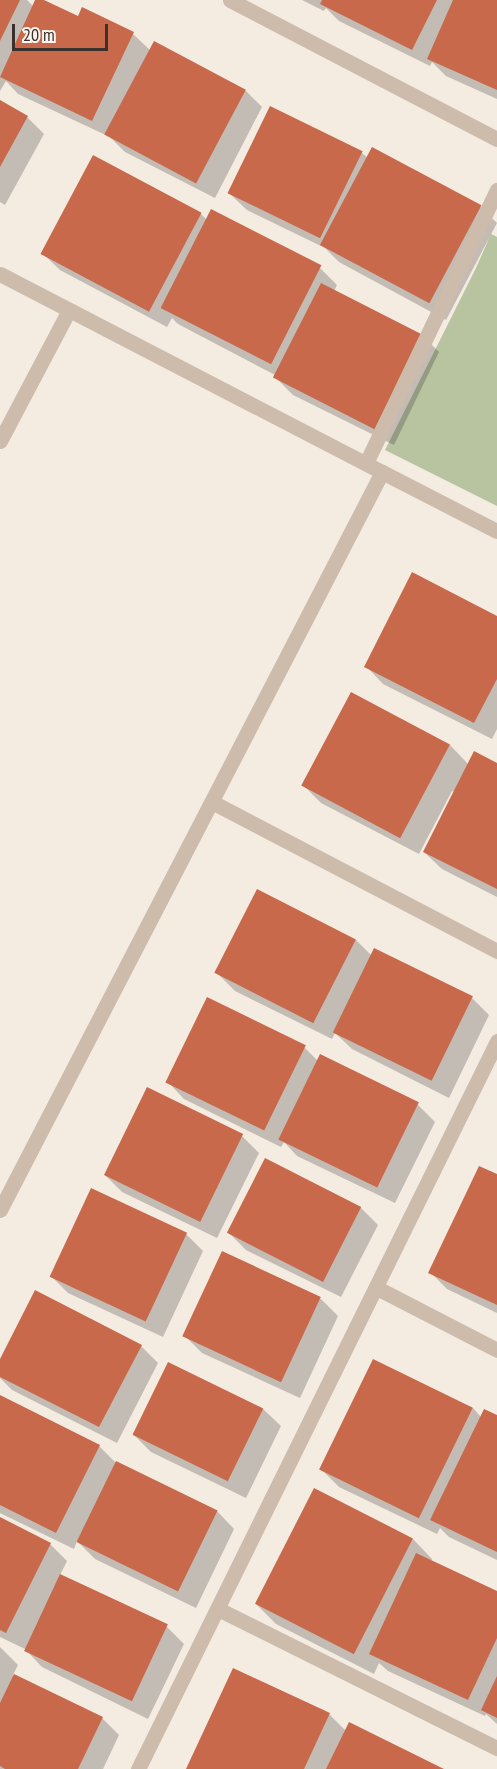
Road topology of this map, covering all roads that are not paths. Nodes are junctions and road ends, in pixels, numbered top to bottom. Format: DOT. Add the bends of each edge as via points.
graph roads {
  1 [pos="230,0"];
  2 [pos="497,139"];
  3 [pos="497,190"];
  4 [pos="0,274"];
  5 [pos="69,310"];
  6 [pos="0,441"];
  7 [pos="366,463"];
  8 [pos="382,472"];
  9 [pos="497,531"];
  10 [pos="212,802"];
  11 [pos="497,951"];
  12 [pos="497,1041"];
  13 [pos="0,1210"];
  14 [pos="377,1288"];
  15 [pos="497,1350"];
  16 [pos="218,1609"];
  17 [pos="497,1748"];
  18 [pos="138,1769"];
  1 -- 2 [label="lane"];
  3 -- 7 [label="lane"];
  4 -- 5 [label="lane"];
  5 -- 6 [label="lane"];
  5 -- 7 [label="lane"];
  7 -- 8 [label="lane"];
  8 -- 9 [label="lane"];
  8 -- 10 [label="lane"];
  10 -- 11 [label="lane"];
  10 -- 13 [label="lane"];
  12 -- 14 [label="lane"];
  14 -- 15 [label="lane"];
  14 -- 16 [label="lane"];
  16 -- 17 [label="lane"];
  16 -- 18 [label="lane"];
}
